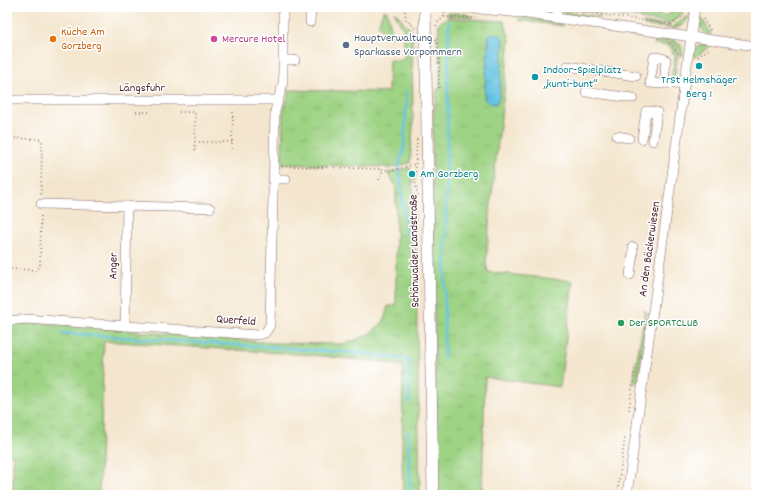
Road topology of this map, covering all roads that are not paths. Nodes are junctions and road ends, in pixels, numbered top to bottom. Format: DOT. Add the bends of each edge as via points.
graph roads {
  1 [pos="283,7"];
  2 [pos="311,7"];
  3 [pos="425,7"];
  4 [pos="460,7"];
  5 [pos="558,8"];
  6 [pos="694,12"];
  7 [pos="556,18"];
  8 [pos="310,22"];
  9 [pos="690,37"];
  10 [pos="756,46"];
  11 [pos="283,60"];
  12 [pos="295,60"];
  13 [pos="567,66"];
  14 [pos="636,76"];
  15 [pos="666,78"];
  16 [pos="684,86"];
  17 [pos="586,92"];
  18 [pos="633,98"];
  19 [pos="7,100"];
  20 [pos="278,100"];
  21 [pos="618,136"];
  22 [pos="629,138"];
  23 [pos="642,139"];
  24 [pos="653,141"];
  25 [pos="286,178"];
  26 [pos="274,179"];
  27 [pos="41,204"];
  28 [pos="127,206"];
  29 [pos="210,208"];
  30 [pos="633,247"];
  31 [pos="630,275"];
  32 [pos="7,321"];
  33 [pos="125,326"];
  34 [pos="433,495"];
  35 [pos="626,495"];
  1 -- 11 [label="street, Querfeld"];
  2 -- 8 [label="street"];
  3 -- 34 [label="main road, Schönwalder Landstraße"];
  4 -- 7 [label="street"];
  5 -- 7 [label="street"];
  6 -- 9 [label="street, An den Bäckerwiesen"];
  7 -- 9 [label="street"];
  9 -- 10 [label="street"];
  9 -- 16 [label="street, An den Bäckerwiesen"];
  11 -- 12 [label="street"];
  11 -- 20 [label="street, Querfeld" via="283,83"];
  13 -- 14 [label="street"];
  15 -- 15 [label="street" via="662,84 650,77 654,57 666,60"];
  15 -- 16 [label="street"];
  16 -- 35 [label="street, An den Bäckerwiesen"];
  17 -- 18 [label="street"];
  19 -- 20 [label="street, Längsfuhr"];
  20 -- 26 [label="street, Querfeld" via="275,112"];
  21 -- 22 [label="street"];
  23 -- 24 [label="street" via="646,111 657,112"];
  25 -- 26 [label="street"];
  26 -- 33 [label="street, Querfeld" via="270,325 266,333 258,335"];
  27 -- 28 [label="street"];
  28 -- 29 [label="street"];
  28 -- 33 [label="street, Anger"];
  30 -- 31 [label="street"];
  32 -- 33 [label="street, Querfeld" via="26,319"];
}
